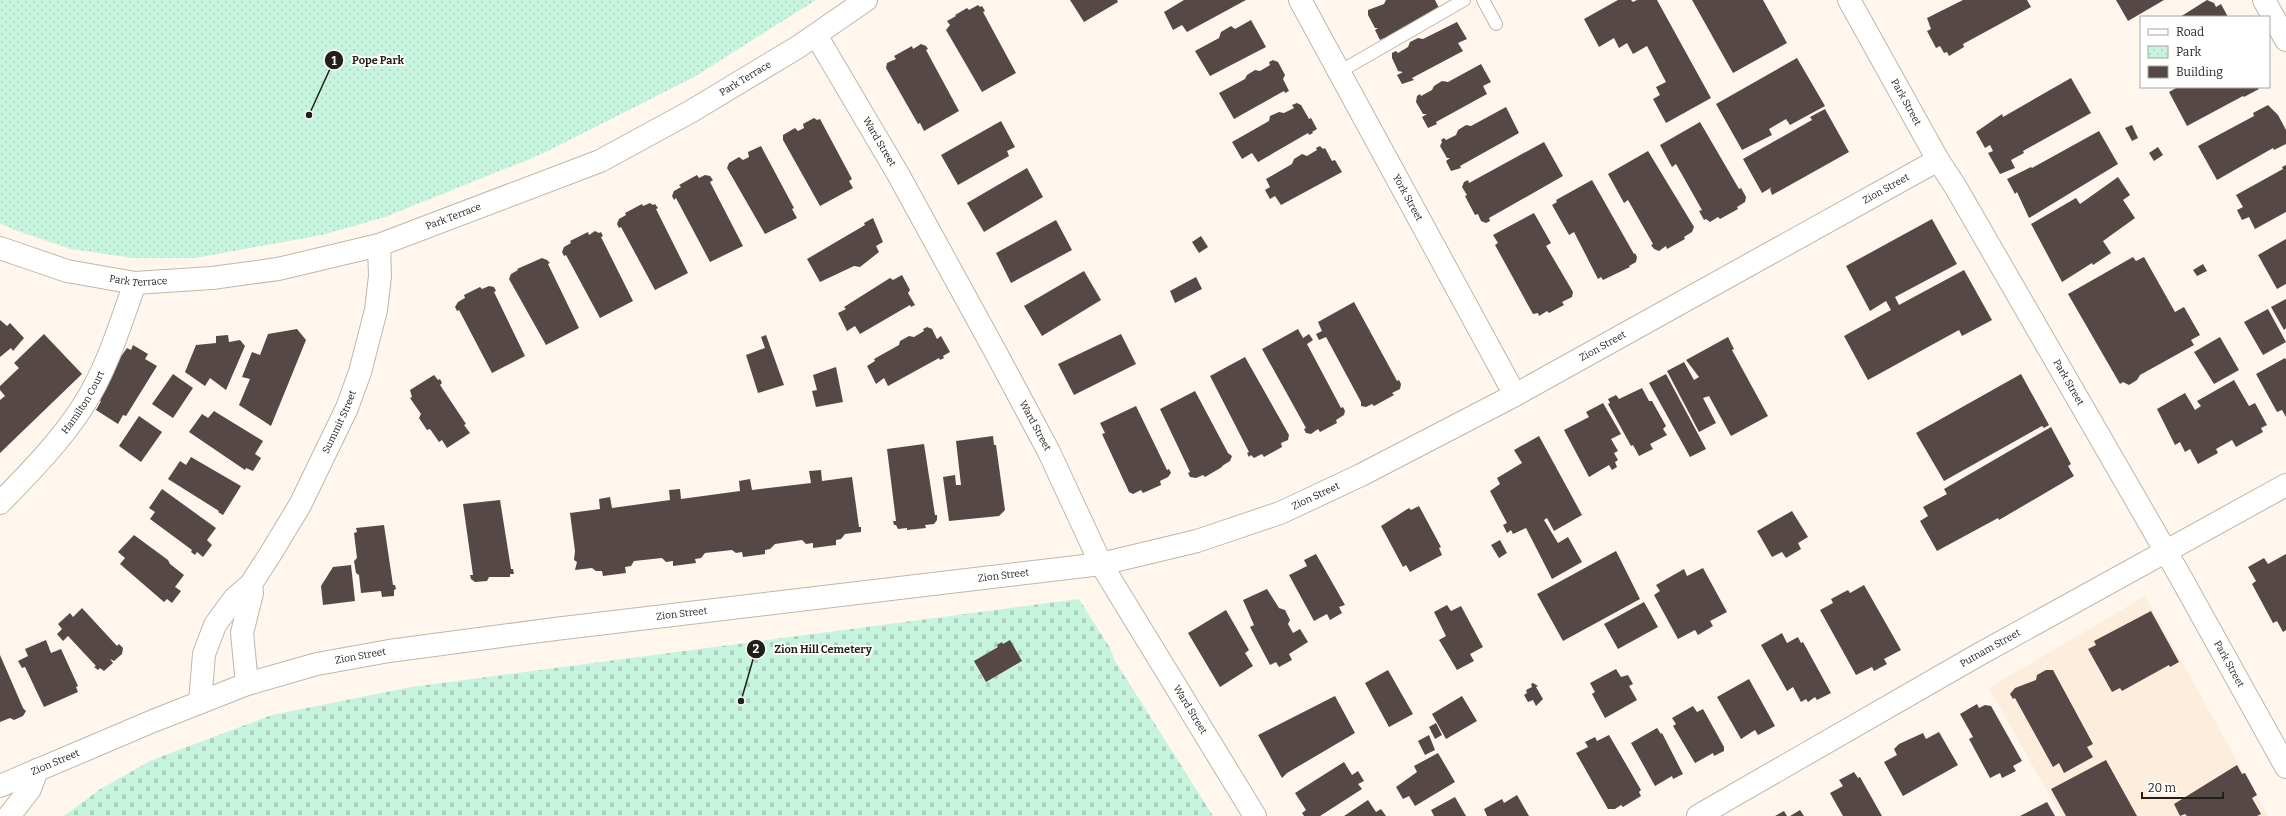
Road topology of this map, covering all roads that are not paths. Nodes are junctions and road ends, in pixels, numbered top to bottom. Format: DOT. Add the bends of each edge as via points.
graph roads {
  1 [pos="866,0"];
  2 [pos="1300,0"];
  3 [pos="1464,0"];
  4 [pos="1483,0"];
  5 [pos="1849,0"];
  6 [pos="2264,0"];
  7 [pos="1496,24"];
  8 [pos="816,35"];
  9 [pos="2286,40"];
  10 [pos="1339,72"];
  11 [pos="1938,160"];
  12 [pos="380,245"];
  13 [pos="0,248"];
  14 [pos="135,283"];
  15 [pos="1515,395"];
  16 [pos="2286,485"];
  17 [pos="0,503"];
  18 [pos="2166,552"];
  19 [pos="1101,564"];
  20 [pos="252,584"];
  21 [pos="247,684"];
  22 [pos="200,702"];
  23 [pos="2286,767"];
  24 [pos="38,770"];
  25 [pos="0,786"];
  26 [pos="9,816"];
  27 [pos="1255,816"];
  28 [pos="1698,816"];
  1 -- 8 [label="street, Park Terrace"];
  2 -- 10 [label="street, York Street"];
  3 -- 10 [label="lane"];
  4 -- 7 [label="lane"];
  5 -- 11 [label="street, Park Street"];
  6 -- 9 [label="street"];
  8 -- 12 [label="street, Park Terrace" via="690,112 600,161"];
  8 -- 19 [label="street, Ward Street" via="898,174 1013,384 1049,452"];
  10 -- 15 [label="street, York Street"];
  11 -- 15 [label="street, Zion Street"];
  11 -- 18 [label="street, Park Street" via="1956,186"];
  12 -- 14 [label="street, Park Terrace" via="278,269 212,278"];
  12 -- 20 [label="street, Summit Street" via="376,310 360,372 347,408 333,442 300,505"];
  13 -- 14 [label="street, Park Terrace" via="67,271"];
  14 -- 17 [label="street, Hamilton Court" via="118,334 83,406 29,474"];
  15 -- 19 [label="street, Zion Street" via="1361,475 1280,513 1197,541"];
  16 -- 18 [label="street, Putnam Street"];
  18 -- 23 [label="street, Park Street"];
  18 -- 28 [label="street, Putnam Street"];
  19 -- 21 [label="street, Zion Street" via="389,651 317,664"];
  19 -- 27 [label="street, Ward Street"];
  20 -- 21 [label="street, Summit Street" via="242,633"];
  20 -- 22 [label="street, Summit Street" via="234,599 215,625 204,654"];
  21 -- 22 [label="street, Zion Street"];
  22 -- 24 [label="street, Zion Street"];
  24 -- 25 [label="street, Zion Street"];
  24 -- 26 [label="street" via="30,788"];
}
